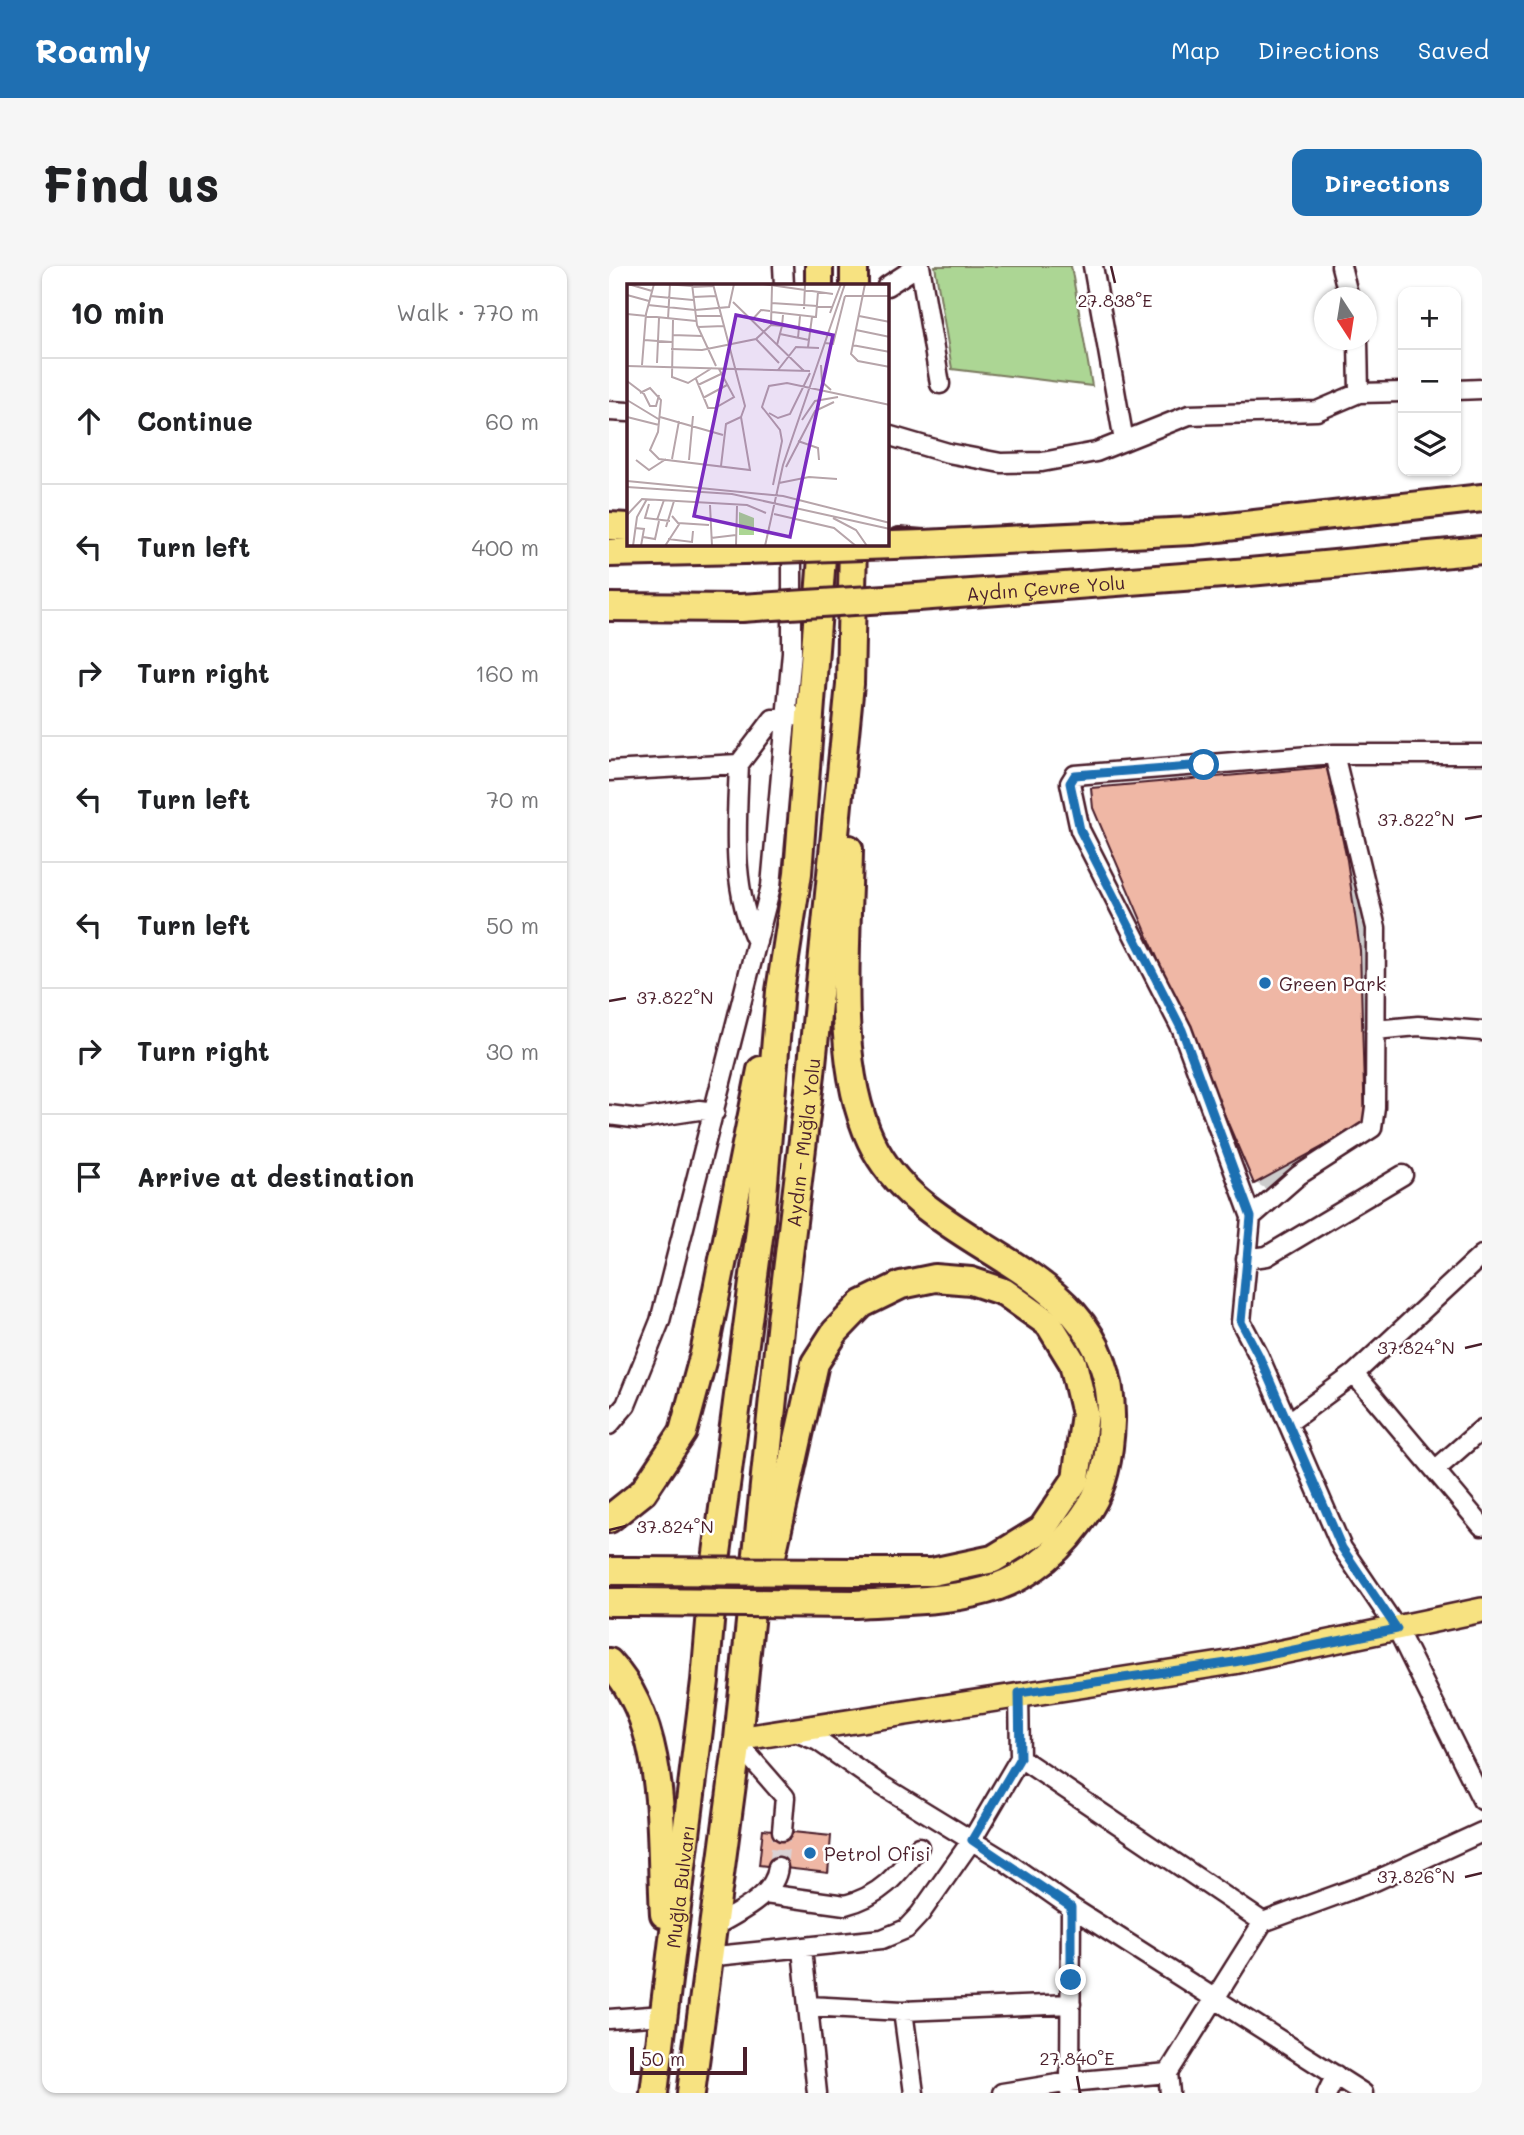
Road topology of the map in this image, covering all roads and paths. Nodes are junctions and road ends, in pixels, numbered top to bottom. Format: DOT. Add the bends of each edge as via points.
graph roads {
  1 [pos="783,266"];
  2 [pos="819,266"];
  3 [pos="854,266"];
  4 [pos="919,266"];
  5 [pos="1093,266"];
  6 [pos="1341,266"];
  7 [pos="784,284"];
  8 [pos="819,284"];
  9 [pos="854,284"];
  10 [pos="889,285"];
  11 [pos="1346,287"];
  12 [pos="1358,350"];
  13 [pos="940,384"];
  14 [pos="1482,389"];
  15 [pos="1461,390"];
  16 [pos="1398,392"];
  17 [pos="1359,393"];
  18 [pos="609,411"];
  19 [pos="627,412"];
  20 [pos="889,436"];
  21 [pos="1124,441"];
  22 [pos="1482,498"];
  23 [pos="609,526"];
  24 [pos="627,527"];
  25 [pos="889,541"];
  26 [pos="923,544"];
  27 [pos="889,545"];
  28 [pos="792,546"];
  29 [pos="823,546"];
  30 [pos="853,546"];
  31 [pos="863,546"];
  32 [pos="1482,550"];
  33 [pos="609,553"];
  34 [pos="609,607"];
  35 [pos="699,608"];
  36 [pos="609,617"];
  37 [pos="850,684"];
  38 [pos="798,716"];
  39 [pos="1334,754"];
  40 [pos="1482,754"];
  41 [pos="739,764"];
  42 [pos="609,771"];
  43 [pos="757,943"];
  44 [pos="780,990"];
  45 [pos="1375,1030"];
  46 [pos="1482,1031"];
  47 [pos="715,1112"];
  48 [pos="609,1115"];
  49 [pos="1403,1175"];
  50 [pos="1251,1217"];
  51 [pos="1482,1255"];
  52 [pos="1246,1259"];
  53 [pos="1354,1374"];
  54 [pos="1288,1423"];
  55 [pos="609,1425"];
  56 [pos="1482,1429"];
  57 [pos="1435,1470"];
  58 [pos="609,1519"];
  59 [pos="1482,1526"];
  60 [pos="620,1571"];
  61 [pos="621,1602"];
  62 [pos="1482,1610"];
  63 [pos="1482,1627"];
  64 [pos="1397,1629"];
  65 [pos="609,1662"];
  66 [pos="705,1681"];
  67 [pos="1019,1693"];
  68 [pos="791,1730"];
  69 [pos="738,1736"];
  70 [pos="1020,1758"];
  71 [pos="1482,1800"];
  72 [pos="782,1831"];
  73 [pos="1482,1832"];
  74 [pos="972,1840"];
  75 [pos="919,1847"];
  76 [pos="778,1867"];
  77 [pos="765,1894"];
  78 [pos="1071,1907"];
  79 [pos="1263,1922"];
  80 [pos="710,1929"];
  81 [pos="802,1949"];
  82 [pos="706,1957"];
  83 [pos="668,1981"];
  84 [pos="1214,1996"];
  85 [pos="1070,2004"];
  86 [pos="808,2006"];
  87 [pos="903,2011"];
  88 [pos="663,2015"];
  89 [pos="609,2019"];
  90 [pos="1168,2073"];
  91 [pos="1336,2076"];
  92 [pos="1070,2087"];
  93 [pos="654,2093"];
  94 [pos="691,2093"];
  95 [pos="817,2093"];
  96 [pos="914,2093"];
  97 [pos="1002,2093"];
  98 [pos="1170,2093"];
  99 [pos="1327,2093"];
  100 [pos="1363,2093"];
  1 -- 7 [label="street"];
  2 -- 8 [label="highway"];
  3 -- 9 [label="highway"];
  4 -- 10 [label="street"];
  4 -- 13 [label="street"];
  5 -- 21 [label="street"];
  6 -- 11 [label="street"];
  12 -- 17 [label="street"];
  14 -- 15 [label="street"];
  16 -- 17 [label="street"];
  17 -- 21 [label="street" via="1317,411 1189,415"];
  18 -- 19 [label="street"];
  20 -- 21 [label="street" via="1001,463 1042,463"];
  22 -- 26 [label="highway" via="1192,531"];
  23 -- 24 [label="highway"];
  25 -- 26 [label="highway, bridge"];
  26 -- 27 [label="highway, bridge"];
  28 -- 38 [label="street" via="792,652"];
  29 -- 38 [label="highway, Aydın - Muğla Yolu" via="824,568"];
  30 -- 37 [label="highway, Aydın - Muğla Yolu"];
  31 -- 33 [label="highway, bridge"];
  32 -- 35 [label="highway, Aydın Çevre Yolu, bridge" via="918,597"];
  34 -- 35 [label="highway, Aydın Çevre Yolu"];
  35 -- 36 [label="highway"];
  37 -- 61 [label="highway, bridge" via="847,1048 861,1115 889,1172 915,1199 1025,1270 1073,1314 1091,1339 1103,1368 1111,1402 1110,1450 1096,1497 1070,1538 1040,1565 1005,1585 965,1596 855,1604"];
  37 -- 69 [label="highway, Aydın - Muğla Yolu"];
  38 -- 41 [label="street" via="773,719"];
  38 -- 43 [label="street" via="771,886"];
  38 -- 44 [label="highway, Aydın - Muğla Yolu" via="798,873"];
  39 -- 40 [label="street"];
  39 -- 45 [label="street" via="1376,928"];
  39 -- 50 [label="street" via="1075,775 1070,783 1080,830 1182,1030"];
  41 -- 42 [label="street"];
  41 -- 43 [label="street" via="736,843 742,900"];
  43 -- 47 [label="street"];
  44 -- 58 [label="highway" via="750,1115 704,1354 683,1432 643,1492"];
  44 -- 66 [label="highway, Aydın - Muğla Yolu" via="760,1230"];
  45 -- 46 [label="street" via="1418,1026"];
  45 -- 50 [label="street" via="1372,1128 1299,1175"];
  47 -- 48 [label="street" via="640,1119"];
  47 -- 55 [label="street" via="660,1321 626,1405"];
  49 -- 52 [label="street" via="1268,1256"];
  50 -- 52 [label="street"];
  51 -- 53 [label="street"];
  52 -- 54 [label="street" via="1241,1322"];
  53 -- 54 [label="street"];
  53 -- 57 [label="street"];
  54 -- 64 [label="street" via="1342,1548"];
  56 -- 57 [label="street"];
  57 -- 59 [label="street"];
  60 -- 69 [label="highway, bridge" via="855,1572 932,1572 993,1559 1042,1529 1076,1479 1085,1414 1073,1363 1049,1324 1004,1292 971,1281 935,1278 901,1285 862,1304 835,1332 815,1363 774,1541 756,1657"];
  62 -- 64 [label="main road"];
  63 -- 64 [label="main road"];
  64 -- 67 [label="main road" via="1234,1662"];
  64 -- 71 [label="street"];
  65 -- 83 [label="highway" via="638,1705 656,1773"];
  66 -- 83 [label="highway, Muğla Bulvarı"];
  67 -- 68 [label="main road"];
  67 -- 70 [label="street"];
  68 -- 69 [label="main road"];
  68 -- 74 [label="street" via="818,1741"];
  69 -- 72 [label="street" via="785,1797"];
  69 -- 80 [label="highway, Muğla Bulvarı"];
  70 -- 74 [label="street"];
  70 -- 79 [label="street"];
  73 -- 79 [label="street" via="1375,1881"];
  74 -- 78 [label="street"];
  74 -- 81 [label="street" via="906,1929 882,1939"];
  75 -- 77 [label="street" via="890,1884 857,1902 845,1905"];
  76 -- 77 [label="street"];
  77 -- 80 [label="street"];
  78 -- 84 [label="street"];
  78 -- 85 [label="street"];
  79 -- 84 [label="street"];
  80 -- 82 [label="highway, Muğla Bulvarı"];
  81 -- 82 [label="street"];
  81 -- 86 [label="street"];
  82 -- 94 [label="highway, Muğla Bulvarı"];
  83 -- 88 [label="highway, Muğla Bulvarı"];
  84 -- 90 [label="street"];
  84 -- 91 [label="street"];
  85 -- 87 [label="street"];
  85 -- 92 [label="street"];
  86 -- 87 [label="street"];
  86 -- 95 [label="street"];
  87 -- 96 [label="street"];
  88 -- 89 [label="street"];
  88 -- 93 [label="highway, Muğla Bulvarı"];
  90 -- 92 [label="street"];
  90 -- 98 [label="street"];
  91 -- 99 [label="street"];
  91 -- 100 [label="street"];
  92 -- 97 [label="street"];
}
